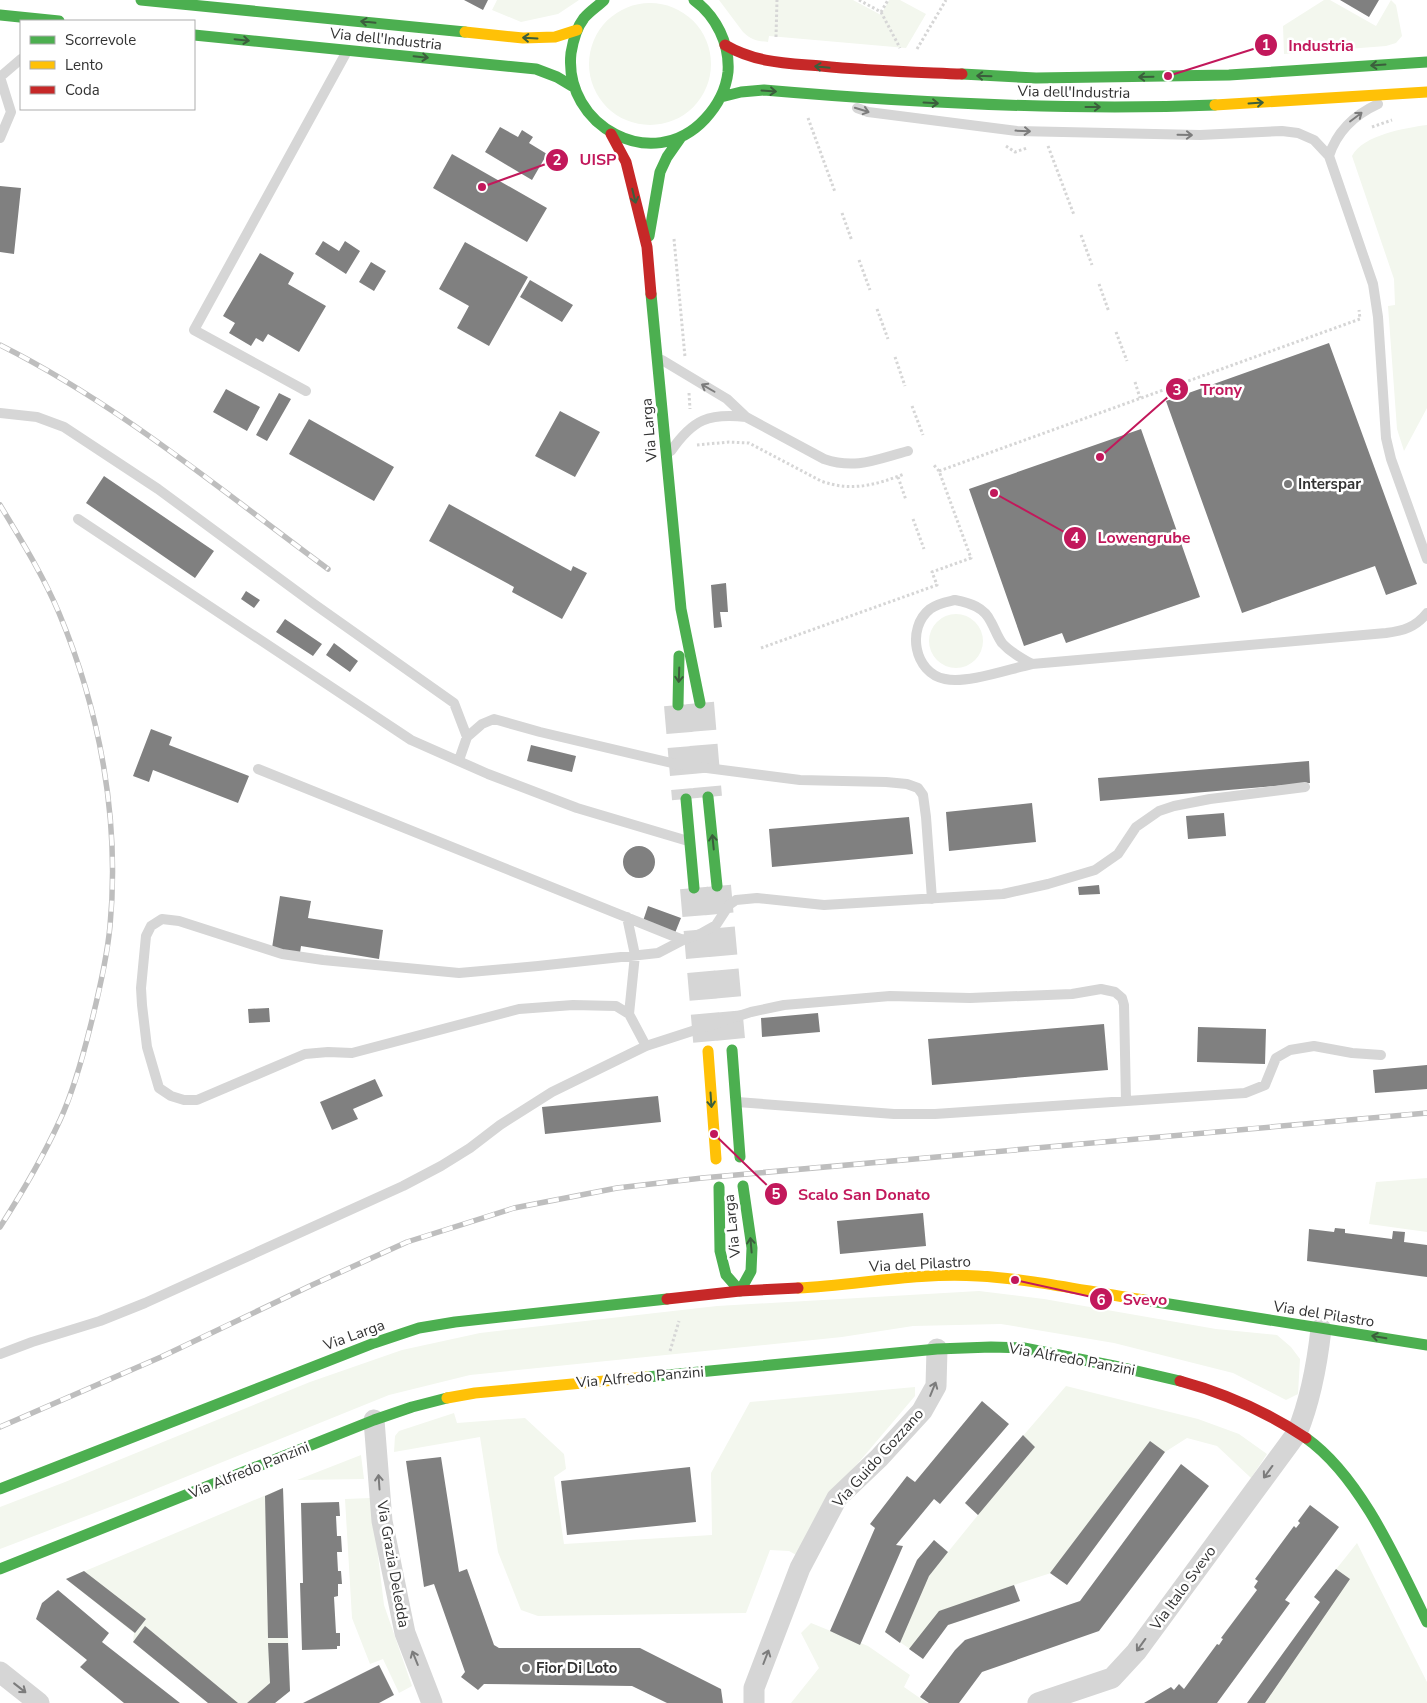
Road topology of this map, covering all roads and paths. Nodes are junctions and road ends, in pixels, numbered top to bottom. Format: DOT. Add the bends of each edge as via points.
graph roads {
  1 [pos="141,0"];
  2 [pos="604,0"];
  3 [pos="694,0"];
  4 [pos="777,0"];
  5 [pos="860,0"];
  6 [pos="888,0"];
  7 [pos="946,0"];
  8 [pos="881,12"];
  9 [pos="0,15"];
  10 [pos="49,20"];
  11 [pos="578,30"];
  12 [pos="195,35"];
  13 [pos="777,40"];
  14 [pos="725,45"];
  15 [pos="348,50"];
  16 [pos="904,56"];
  17 [pos="913,56"];
  18 [pos="20,60"];
  19 [pos="1427,62"];
  20 [pos="0,77"];
  21 [pos="572,86"];
  22 [pos="1427,92"];
  23 [pos="1405,93"];
  24 [pos="815,95"];
  25 [pos="721,97"];
  26 [pos="806,113"];
  27 [pos="1398,118"];
  28 [pos="1366,130"];
  29 [pos="611,134"];
  30 [pos="681,137"];
  31 [pos="0,138"];
  32 [pos="1048,146"];
  33 [pos="1329,156"];
  34 [pos="835,192"];
  35 [pos="842,213"];
  36 [pos="1074,215"];
  37 [pos="1081,235"];
  38 [pos="674,238"];
  39 [pos="852,241"];
  40 [pos="647,247"];
  41 [pos="859,260"];
  42 [pos="1092,265"];
  43 [pos="1099,284"];
  44 [pos="870,290"];
  45 [pos="1359,306"];
  46 [pos="877,309"];
  47 [pos="1109,312"];
  48 [pos="1116,332"];
  49 [pos="888,339"];
  50 [pos="657,356"];
  51 [pos="894,357"];
  52 [pos="1127,361"];
  53 [pos="686,365"];
  54 [pos="1135,382"];
  55 [pos="688,386"];
  56 [pos="905,386"];
  57 [pos="306,391"];
  58 [pos="1140,398"];
  59 [pos="912,406"];
  60 [pos="690,410"];
  61 [pos="0,413"];
  62 [pos="746,417"];
  63 [pos="923,435"];
  64 [pos="908,451"];
  65 [pos="667,458"];
  66 [pos="933,464"];
  67 [pos="939,471"];
  68 [pos="898,477"];
  69 [pos="906,500"];
  70 [pos="78,519"];
  71 [pos="913,519"];
  72 [pos="924,548"];
  73 [pos="1427,559"];
  74 [pos="681,609"];
  75 [pos="1427,613"];
  76 [pos="761,648"];
  77 [pos="1032,664"];
  78 [pos="700,703"];
  79 [pos="678,705"];
  80 [pos="467,737"];
  81 [pos="459,760"];
  82 [pos="258,769"];
  83 [pos="1305,787"];
  84 [pos="708,797"];
  85 [pos="686,799"];
  86 [pos="689,842"];
  87 [pos="718,886"];
  88 [pos="694,888"];
  89 [pos="932,899"];
  90 [pos="627,917"];
  91 [pos="683,940"];
  92 [pos="635,955"];
  93 [pos="629,1014"];
  94 [pos="646,1046"];
  95 [pos="732,1050"];
  96 [pos="708,1051"];
  97 [pos="1381,1055"];
  98 [pos="1126,1100"];
  99 [pos="736,1102"];
  100 [pos="740,1157"];
  101 [pos="716,1159"];
  102 [pos="743,1186"];
  103 [pos="719,1187"];
  104 [pos="740,1291"];
  105 [pos="1325,1329"];
  106 [pos="1427,1345"];
  107 [pos="937,1349"];
  108 [pos="0,1354"];
  109 [pos="374,1420"];
  110 [pos="1297,1433"];
  111 [pos="0,1489"];
  112 [pos="0,1569"];
  113 [pos="1427,1622"];
  114 [pos="0,1672"];
  115 [pos="39,1703"];
  116 [pos="432,1703"];
  117 [pos="754,1703"];
  118 [pos="1038,1703"];
  11 -- 1 [label="street, Via dell'Industria, one-way" via="555,37 524,38"];
  2 -- 11 [label="street" via="586,16"];
  3 -- 14 [label="street" via="710,14"];
  4 -- 13 [label="path"];
  5 -- 8 [label="path"];
  6 -- 8 [label="path"];
  7 -- 17 [label="path"];
  8 -- 16 [label="path"];
  9 -- 10 [label="street"];
  11 -- 21 [label="street" via="570,57"];
  12 -- 15 [label="street, Via dell'Industria, one-way"];
  19 -- 14 [label="street, Via dell'Industria, one-way" via="1220,75 1036,78 876,71 765,61"];
  14 -- 25 [label="street" via="728,71"];
  15 -- 21 [label="street, Via dell'Industria, one-way" via="536,70"];
  15 -- 57 [label="lane" via="194,330"];
  18 -- 20 [label="lane"];
  20 -- 31 [label="lane" via="11,112"];
  21 -- 29 [label="street" via="591,119"];
  22 -- 23 [label="street, Via dell'Industria"];
  24 -- 23 [label="street, Via dell'Industria, one-way" via="971,105 1153,107"];
  33 -- 23 [label="lane, one-way" via="1340,132 1356,117"];
  25 -- 24 [label="street, Via dell'Industria, one-way" via="764,90"];
  24 -- 33 [label="lane, one-way" via="868,112 1017,131 1200,136 1298,133 1314,140"];
  25 -- 30 [label="street" via="698,127"];
  26 -- 34 [label="path"];
  27 -- 28 [label="path"];
  29 -- 30 [label="street" via="628,141 646,143"];
  29 -- 40 [label="street, Via Larga, one-way" via="626,162"];
  30 -- 40 [label="street, Via Larga" via="660,172"];
  32 -- 36 [label="path"];
  33 -- 73 [label="lane" via="1373,284 1386,438"];
  35 -- 39 [label="path"];
  37 -- 42 [label="path"];
  38 -- 53 [label="path"];
  40 -- 50 [label="street, Via Larga"];
  41 -- 44 [label="path"];
  43 -- 47 [label="path"];
  45 -- 58 [label="path" via="1360,319"];
  46 -- 49 [label="path"];
  48 -- 52 [label="path"];
  62 -- 50 [label="lane, one-way" via="726,399"];
  50 -- 65 [label="street, Via Larga"];
  51 -- 56 [label="path"];
  54 -- 58 [label="path"];
  55 -- 60 [label="path"];
  58 -- 67 [label="path"];
  59 -- 63 [label="path"];
  61 -- 80 [label="lane" via="37,417 64,427 158,489 454,703"];
  62 -- 64 [label="lane" via="838,464 860,464"];
  62 -- 65 [label="lane" via="726,415 699,422 681,437"];
  65 -- 74 [label="street, Via Larga"];
  66 -- 67 [label="path"];
  67 -- 76 [label="path" via="971,558 932,572 937,585"];
  68 -- 69 [label="path"];
  70 -- 81 [label="lane" via="411,740"];
  71 -- 72 [label="path"];
  74 -- 78 [label="street, Via Larga"];
  74 -- 79 [label="street, Via Larga, one-way"];
  75 -- 77 [label="lane" via="1403,631"];
  77 -- 77 [label="lane" via="1003,644 982,610 969,603 955,600 942,603 929,610 920,621 916,648 930,672 942,679 956,681"];
  80 -- 81 [label="lane"];
  80 -- 89 [label="lane" via="494,719 676,764 800,780 907,784 918,788 923,795"];
  81 -- 86 [label="lane" via="577,808"];
  82 -- 90 [label="lane"];
  83 -- 89 [label="lane" via="1174,806 1159,811 1136,827 1118,854 1095,870 1003,894"];
  87 -- 84 [label="street, one-way"];
  85 -- 86 [label="street"];
  86 -- 88 [label="street"];
  89 -- 91 [label="lane" via="824,905 757,898 736,900 716,924"];
  90 -- 91 [label="lane"];
  90 -- 92 [label="lane"];
  91 -- 92 [label="lane" via="658,953"];
  92 -- 93 [label="lane"];
  92 -- 93 [label="lane" via="459,973 282,954 179,921 162,919 151,926 146,936 141,988 147,1047 160,1088 184,1100 197,1100 305,1054 352,1053 519,1009 616,1006"];
  93 -- 94 [label="lane"];
  94 -- 98 [label="lane" via="751,1012 784,1005 890,996 970,998 1072,994 1101,989 1115,992 1124,1005"];
  94 -- 108 [label="lane" via="552,1092 470,1148 403,1186 144,1303"];
  95 -- 99 [label="street"];
  96 -- 101 [label="street, one-way"];
  97 -- 98 [label="lane" via="1314,1046 1290,1050 1276,1058 1265,1085 1244,1093"];
  98 -- 99 [label="lane" via="935,1114"];
  99 -- 100 [label="street"];
  104 -- 102 [label="street, Via Larga, one-way" via="751,1271 752,1248"];
  103 -- 104 [label="street, Via Larga" via="720,1251 726,1275"];
  104 -- 105 [label="street, Via del Pilastro" via="977,1276"];
  104 -- 111 [label="street, Via Larga" via="419,1328"];
  106 -- 105 [label="street, Via del Pilastro, one-way"];
  105 -- 110 [label="street" via="1312,1387"];
  107 -- 109 [label="street, Via Alfredo Panzini" via="442,1397"];
  107 -- 110 [label="street, Via Alfredo Panzini" via="1024,1348 1153,1374 1192,1384 1247,1405"];
  117 -- 107 [label="street, Via Guido Gozzano, one-way" via="754,1688 800,1568 837,1498 922,1411 936,1386"];
  109 -- 112 [label="street, Via Alfredo Panzini"];
  116 -- 109 [label="street, Via Grazia Deledda, one-way" via="405,1633 382,1521"];
  110 -- 113 [label="street, Via Alfredo Panzini" via="1316,1446 1355,1491"];
  110 -- 118 [label="street, Via Italo Svevo, one-way" via="1136,1652 1112,1678"];
  114 -- 115 [label="street, one-way"];
}
